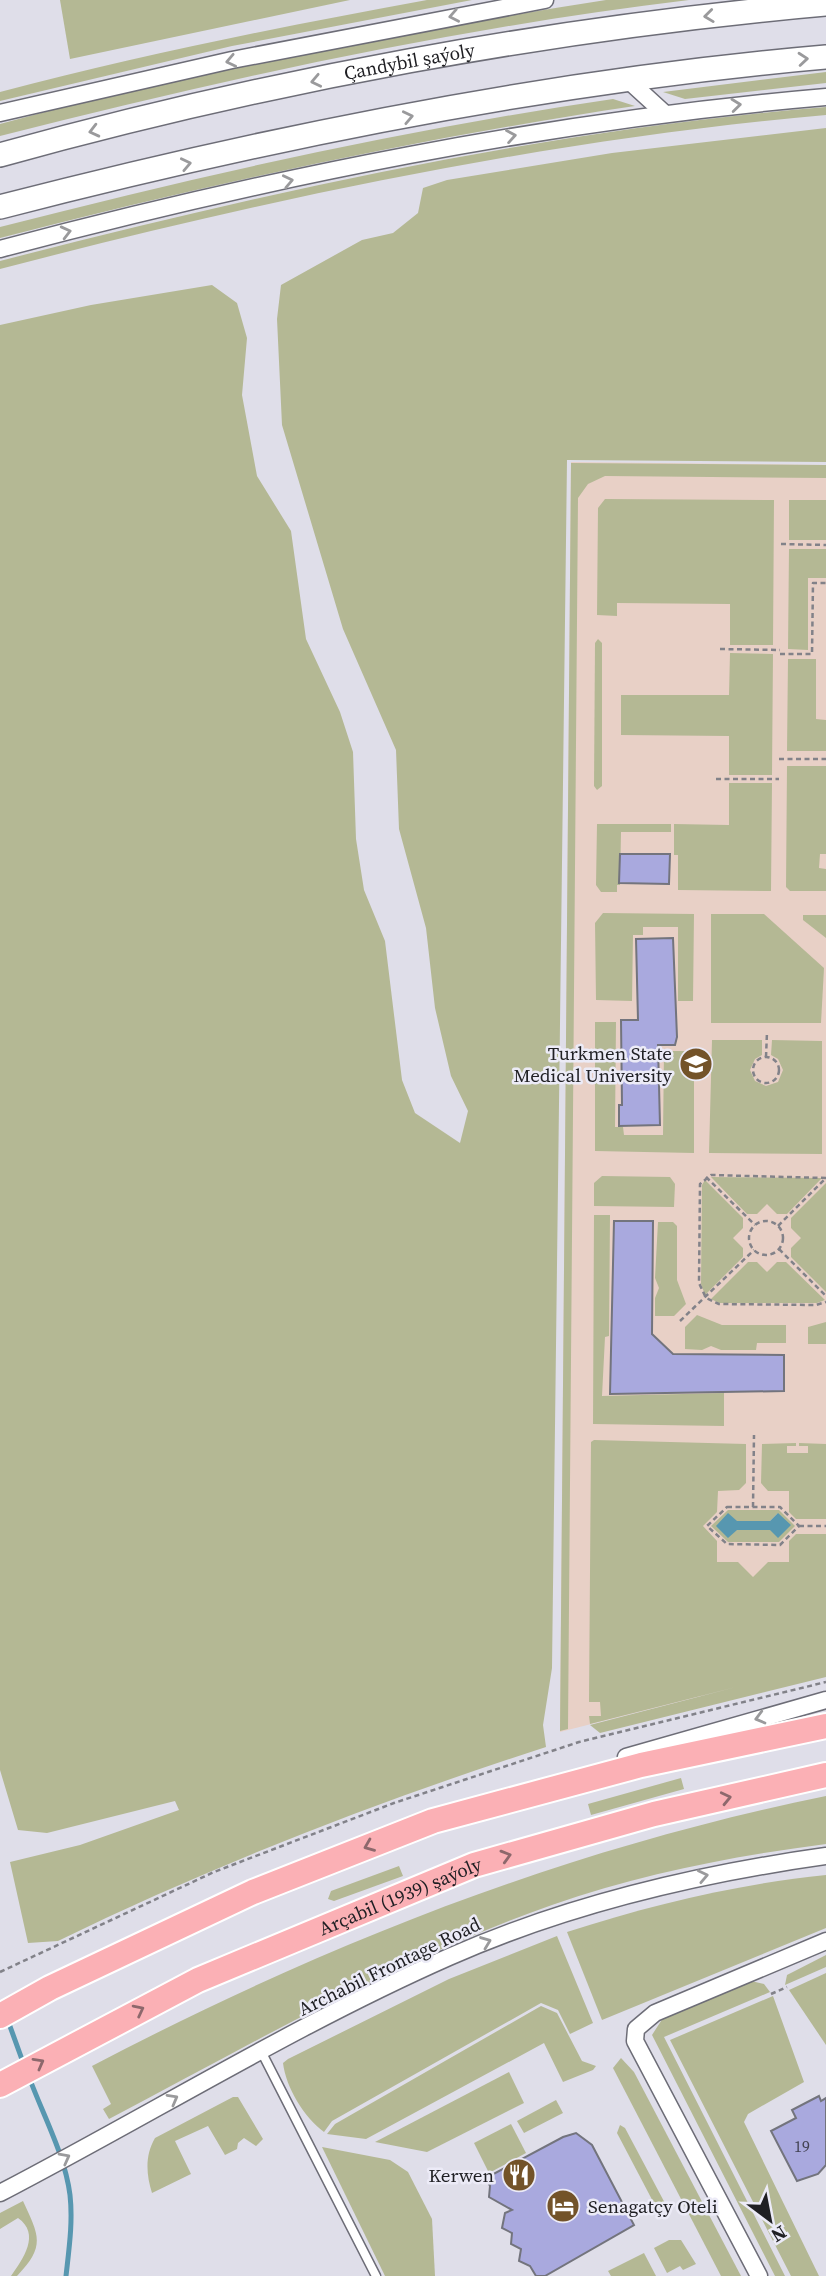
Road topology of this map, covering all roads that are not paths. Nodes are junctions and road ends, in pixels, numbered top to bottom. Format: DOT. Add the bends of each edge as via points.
graph roads {
  1 [pos="545,0"];
  2 [pos="826,4"];
  3 [pos="826,57"];
  4 [pos="628,80"];
  5 [pos="826,97"];
  6 [pos="663,112"];
  7 [pos="0,113"];
  8 [pos="0,155"];
  9 [pos="0,207"];
  10 [pos="0,249"];
  11 [pos="826,1700"];
  12 [pos="826,1726"];
  13 [pos="826,1775"];
  14 [pos="433,1821"];
  15 [pos="826,1856"];
  16 [pos="826,1941"];
  17 [pos="0,2016"];
  18 [pos="261,2051"];
  19 [pos="0,2085"];
  20 [pos="0,2193"];
  21 [pos="376,2276"];
  22 [pos="759,2276"];
  1 -- 7 [label="street, one-way" via="232,60"];
  2 -- 8 [label="main road, Çandybil şaýoly, one-way" via="611,28 342,75"];
  4 -- 3 [label="main road, one-way"];
  4 -- 6 [label="street"];
  9 -- 4 [label="main road, one-way" via="408,117"];
  6 -- 5 [label="street, one-way"];
  10 -- 6 [label="street, one-way" via="441,148"];
  11 -- 14 [label="street, one-way" via="583,1770"];
  12 -- 14 [label="main road" via="641,1765"];
  19 -- 13 [label="main road, Arçabil (1939) şaýoly, one-way" via="198,1980 474,1865 654,1814"];
  14 -- 17 [label="main road, one-way" via="253,1892"];
  18 -- 15 [label="street, Archabil Frontage Road, one-way" via="450,1957 532,1925 695,1878"];
  16 -- 22 [label="street" via="655,2013 636,2029 635,2041"];
  20 -- 18 [label="street, Archabil Frontage Road, one-way"];
  18 -- 21 [label="lane"];
}
